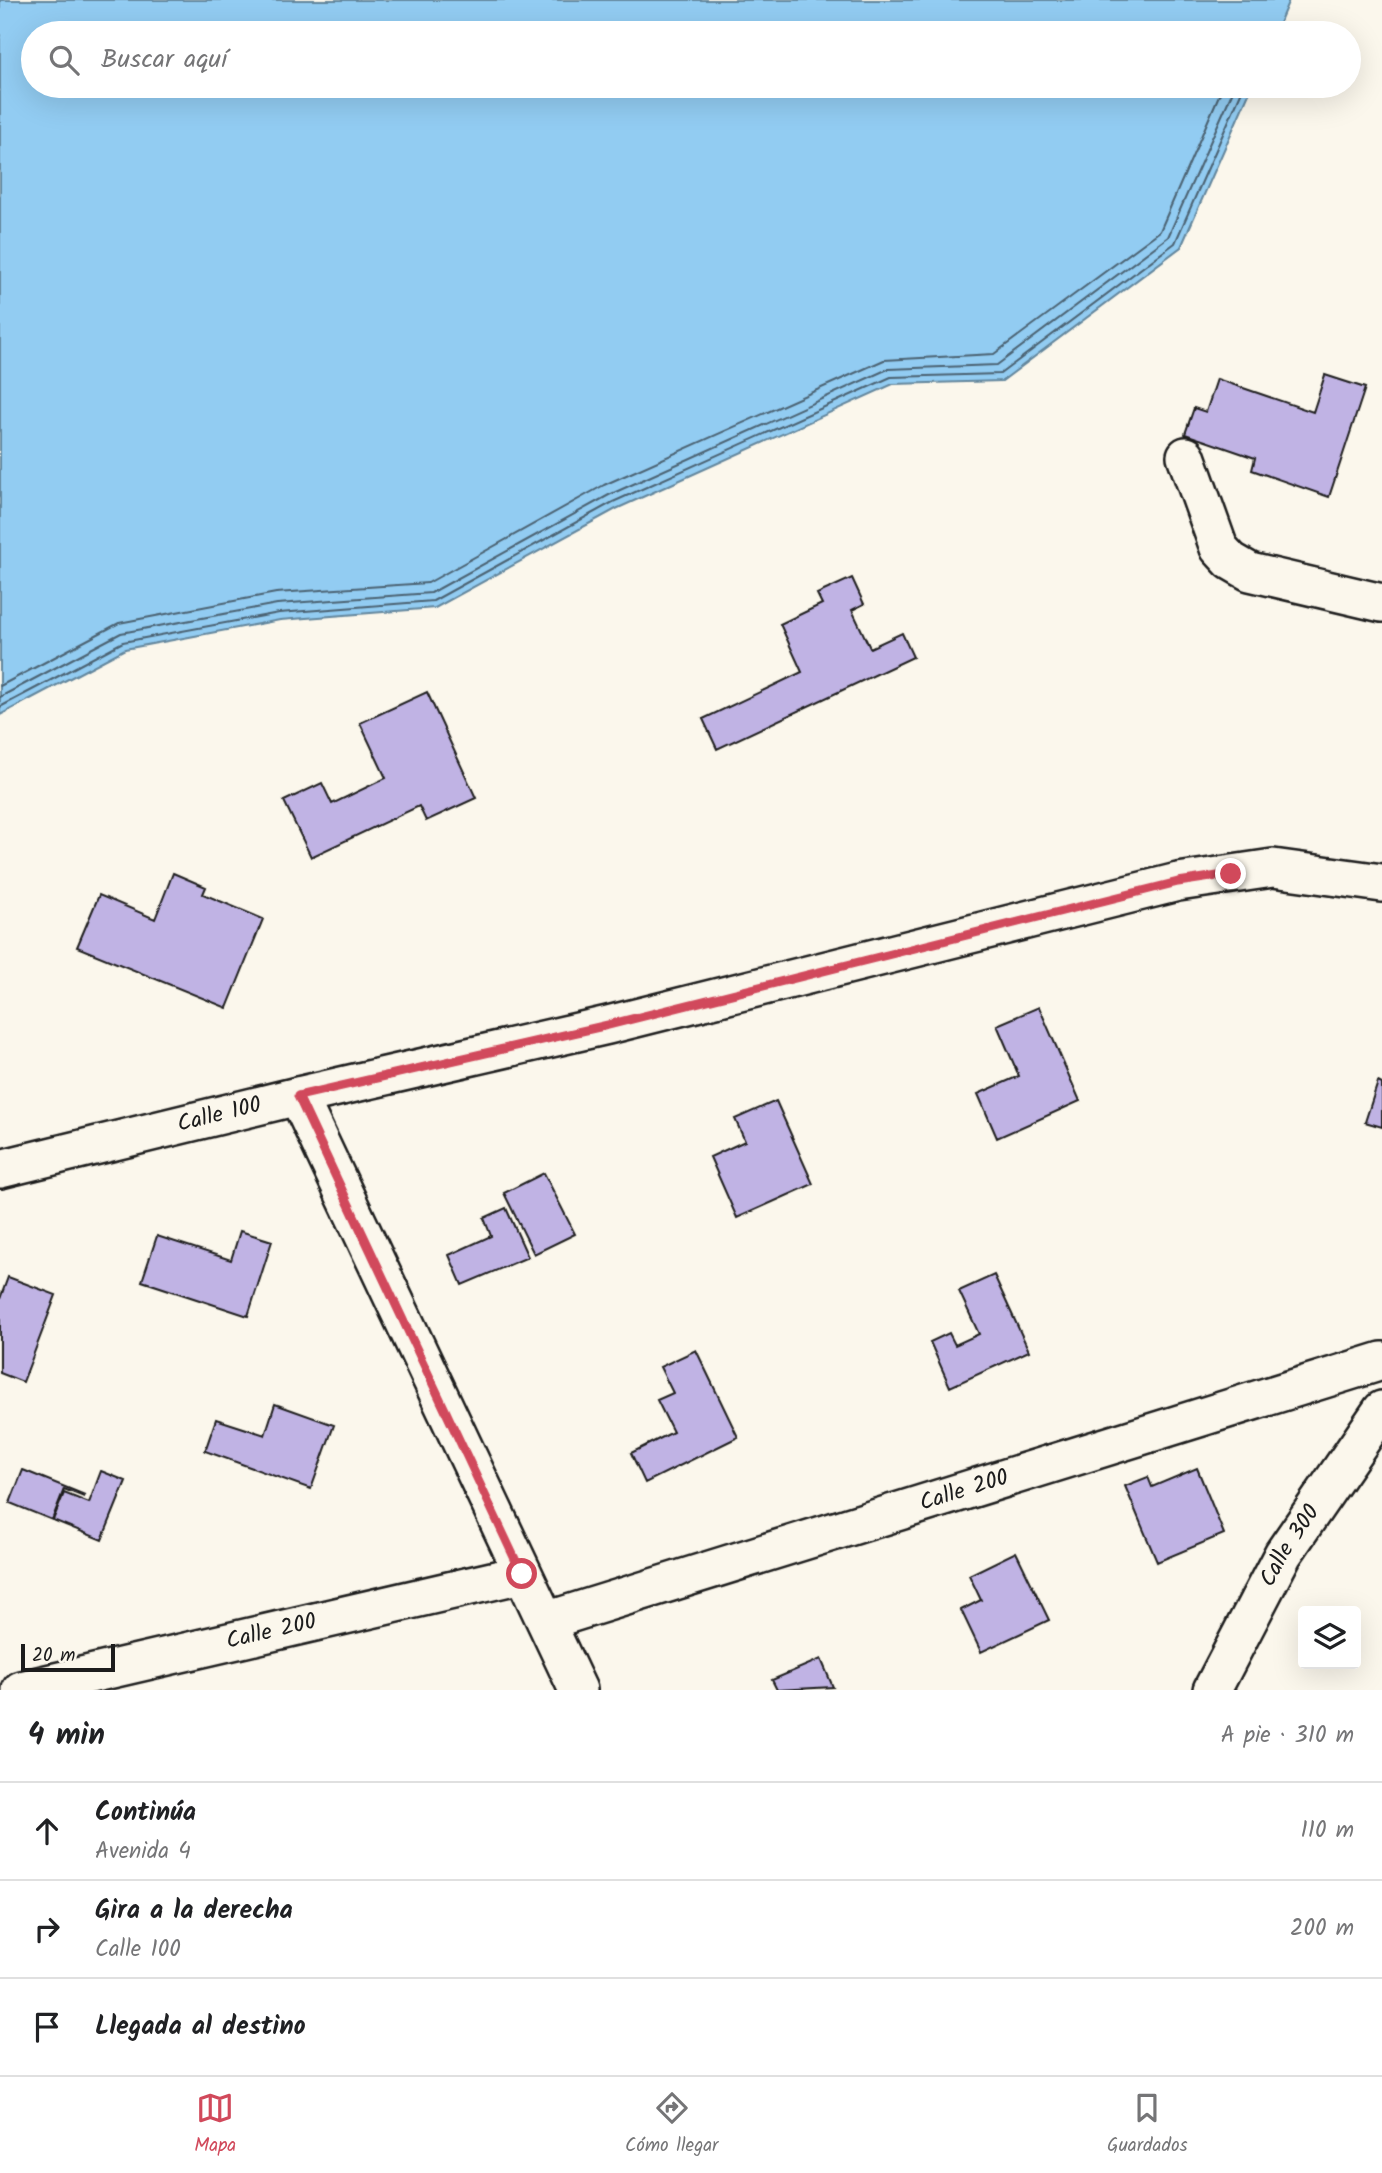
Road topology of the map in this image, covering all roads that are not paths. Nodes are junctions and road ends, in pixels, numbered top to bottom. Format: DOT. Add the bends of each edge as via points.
graph roads {
  1 [pos="1186,456"];
  2 [pos="1382,603"];
  3 [pos="1382,883"];
  4 [pos="298,1096"];
  5 [pos="0,1169"];
  6 [pos="1382,1361"];
  7 [pos="1382,1410"];
  8 [pos="522,1574"];
  9 [pos="546,1622"];
  10 [pos="21,1690"];
  11 [pos="578,1690"];
  12 [pos="1212,1690"];
  1 -- 2 [label="street" via="1219,548 1231,561 1250,572"];
  3 -- 4 [label="street, Calle 100" via="1273,868 1178,882 608,1025"];
  4 -- 5 [label="street, Calle 100"];
  4 -- 8 [label="street"];
  6 -- 9 [label="street, Calle 200"];
  7 -- 12 [label="street, Calle 300" via="1283,1554"];
  8 -- 9 [label="street"];
  8 -- 10 [label="street, Calle 200"];
  9 -- 11 [label="street"];
}
